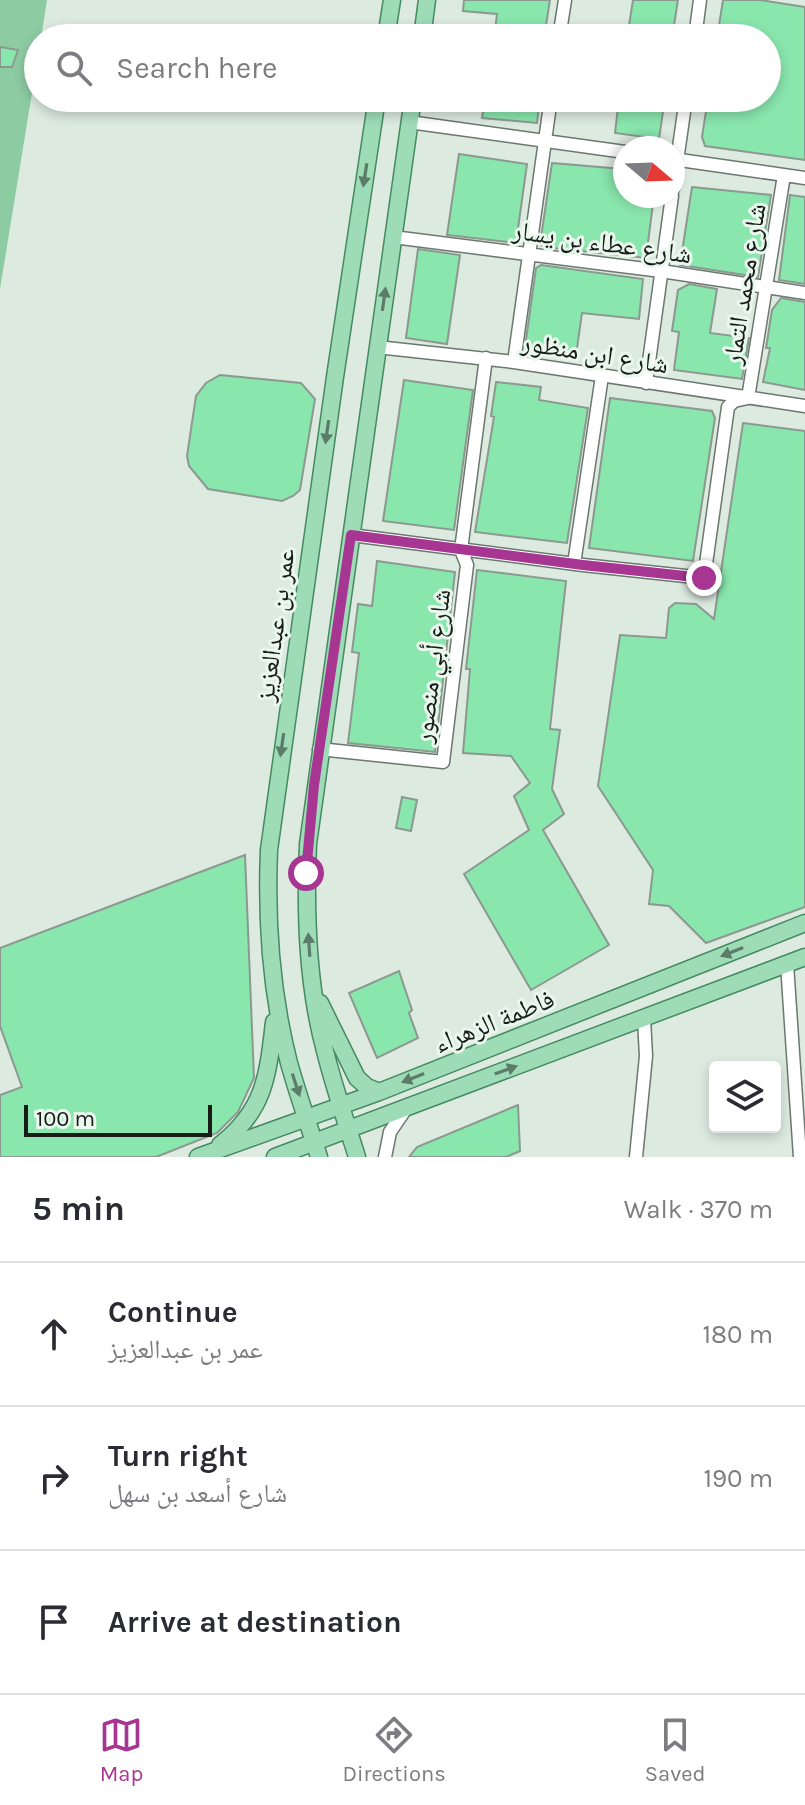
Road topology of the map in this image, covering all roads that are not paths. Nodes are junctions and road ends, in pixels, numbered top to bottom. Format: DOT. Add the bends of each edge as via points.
graph roads {
  1 [pos="392,0"];
  2 [pos="427,0"];
  3 [pos="565,0"];
  4 [pos="700,0"];
  5 [pos="388,24"];
  6 [pos="424,24"];
  7 [pos="561,24"];
  8 [pos="697,24"];
  9 [pos="375,112"];
  10 [pos="411,112"];
  11 [pos="549,112"];
  12 [pos="683,112"];
  13 [pos="409,122"];
  14 [pos="679,136"];
  15 [pos="545,139"];
  16 [pos="613,150"];
  17 [pos="685,160"];
  18 [pos="784,175"];
  19 [pos="805,178"];
  20 [pos="670,208"];
  21 [pos="393,237"];
  22 [pos="527,253"];
  23 [pos="661,271"];
  24 [pos="767,287"];
  25 [pos="805,293"];
  26 [pos="377,347"];
  27 [pos="486,358"];
  28 [pos="514,362"];
  29 [pos="602,376"];
  30 [pos="646,383"];
  31 [pos="748,398"];
  32 [pos="805,406"];
  33 [pos="351,535"];
  34 [pos="461,550"];
  35 [pos="574,564"];
  36 [pos="319,749"];
  37 [pos="805,923"];
  38 [pos="805,957"];
  39 [pos="787,964"];
  40 [pos="313,991"];
  41 [pos="277,1004"];
  42 [pos="644,1019"];
  43 [pos="379,1092"];
  44 [pos="341,1106"];
  45 [pos="410,1106"];
  46 [pos="307,1119"];
  47 [pos="348,1130"];
  48 [pos="317,1150"];
  49 [pos="204,1155"];
  50 [pos="275,1157"];
  51 [pos="357,1157"];
  52 [pos="385,1157"];
  53 [pos="636,1157"];
  54 [pos="800,1157"];
  1 -- 5 [label="main road"];
  2 -- 6 [label="main road"];
  3 -- 7 [label="street"];
  4 -- 8 [label="street"];
  9 -- 41 [label="main road, عمر بن عبدالعزيز, one-way" via="272,819 268,912"];
  10 -- 13 [label="main road"];
  11 -- 15 [label="street"];
  12 -- 14 [label="street"];
  13 -- 15 [label="street"];
  13 -- 21 [label="main road"];
  15 -- 16 [label="street"];
  15 -- 22 [label="street"];
  17 -- 18 [label="street"];
  18 -- 19 [label="street"];
  18 -- 24 [label="street, شارع محمد التمار"];
  20 -- 23 [label="street"];
  21 -- 22 [label="street, شارع عطاء بن يسار"];
  26 -- 21 [label="main road, one-way"];
  22 -- 23 [label="street, شارع عطاء بن يسار"];
  22 -- 28 [label="street"];
  23 -- 24 [label="street, شارع عطاء بن يسار"];
  23 -- 30 [label="street"];
  24 -- 25 [label="street, شارع عطاء بن يسار"];
  24 -- 31 [label="street, شارع محمد التمار"];
  26 -- 27 [label="street, شارع ابن منظور"];
  26 -- 33 [label="main road"];
  27 -- 28 [label="street, شارع ابن منظور"];
  27 -- 34 [label="street, شارع أبي منصور"];
  28 -- 29 [label="street, شارع ابن منظور"];
  29 -- 30 [label="street, شارع ابن منظور"];
  29 -- 35 [label="street"];
  30 -- 31 [label="street, شارع ابن منظور"];
  31 -- 32 [label="street, شارع ابن منظور"];
  31 -- 35 [label="street, شارع محمد التمار" via="728,407 704,578"];
  33 -- 34 [label="street"];
  33 -- 36 [label="main road"];
  34 -- 35 [label="street"];
  34 -- 36 [label="street, شارع أبي منصور" via="467,565 443,762"];
  40 -- 36 [label="main road, one-way" via="306,873"];
  37 -- 43 [label="main road, فاطمة الزهراء, one-way"];
  38 -- 39 [label="main road"];
  39 -- 42 [label="main road"];
  39 -- 54 [label="street"];
  40 -- 43 [label="main road" via="357,1078"];
  40 -- 44 [label="main road"];
  41 -- 46 [label="main road, عمر بن عبدالعزيز, one-way"];
  41 -- 49 [label="main road" via="258,1102 235,1134"];
  45 -- 42 [label="main road, one-way"];
  42 -- 53 [label="street" via="646,1056"];
  43 -- 44 [label="main road, فاطمة الزهراء"];
  44 -- 46 [label="main road, فاطمة الزهراء"];
  44 -- 47 [label="main road"];
  45 -- 47 [label="main road"];
  45 -- 52 [label="street" via="390,1132"];
  46 -- 48 [label="main road, عمر بن عبدالعزيز"];
  46 -- 49 [label="main road, فاطمة الزهراء"];
  47 -- 48 [label="main road"];
  47 -- 51 [label="main road"];
  48 -- 50 [label="main road"];
}
